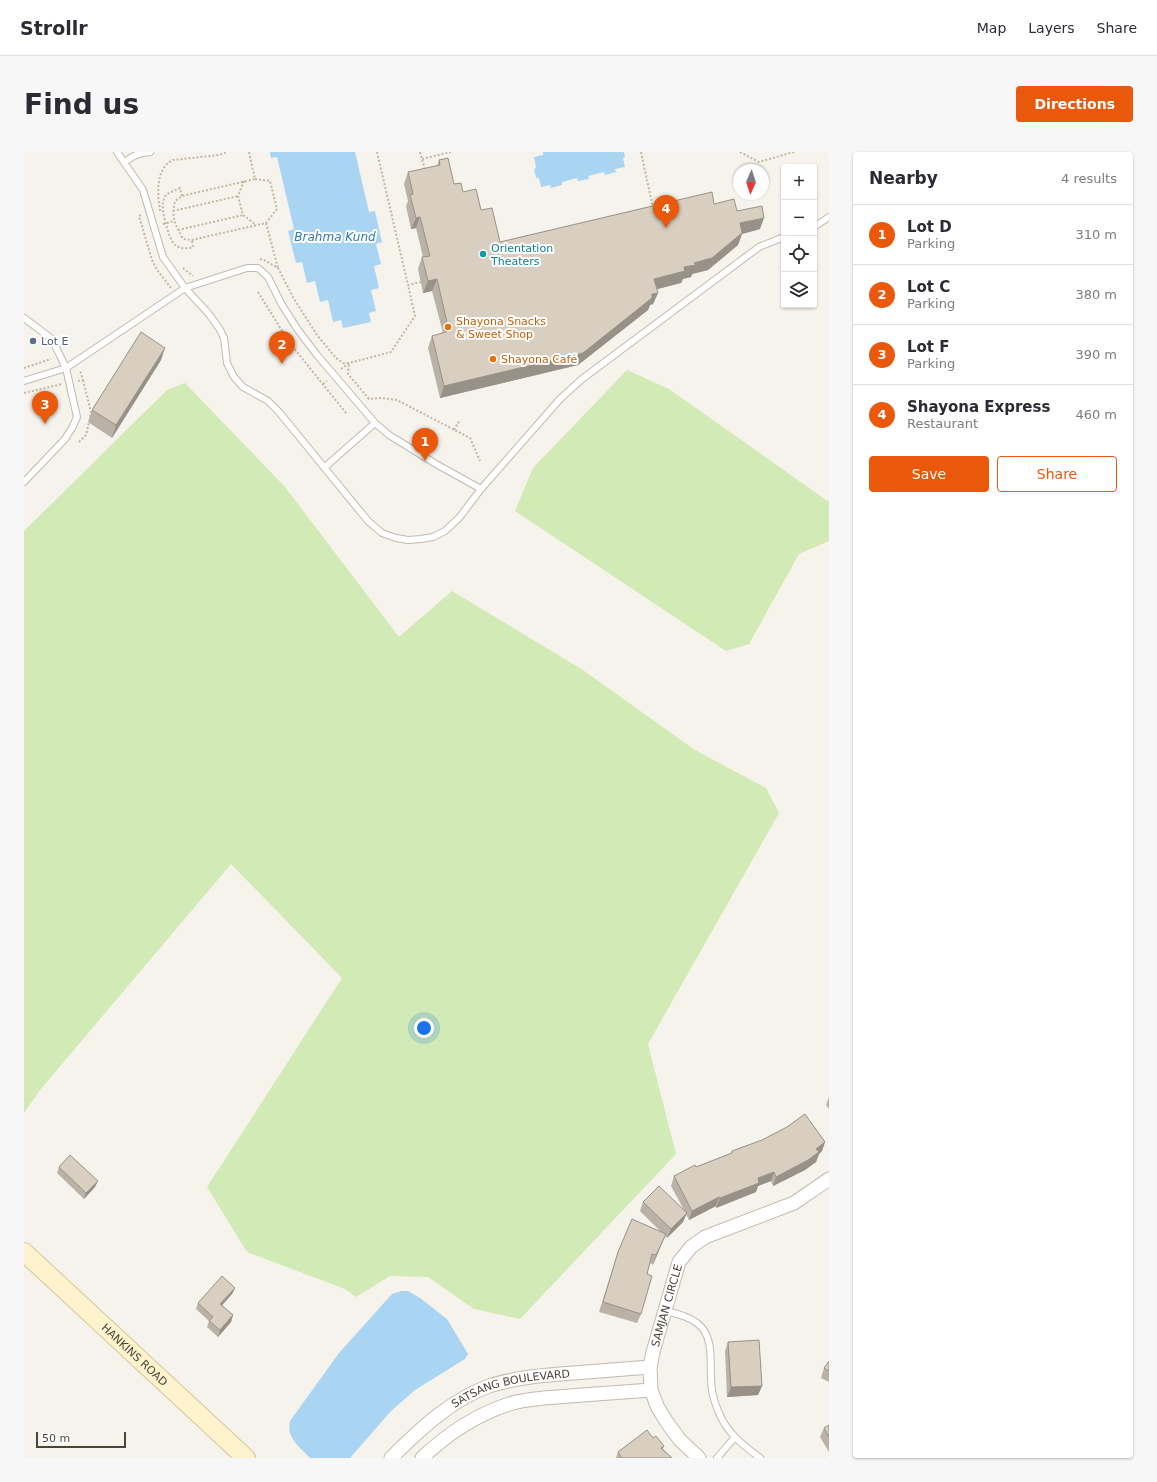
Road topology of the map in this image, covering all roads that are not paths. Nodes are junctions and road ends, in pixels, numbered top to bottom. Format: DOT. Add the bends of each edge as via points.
graph roads {
  1 [pos="117,152"];
  2 [pos="150,152"];
  3 [pos="125,162"];
  4 [pos="829,217"];
  5 [pos="817,225"];
  6 [pos="781,238"];
  7 [pos="185,288"];
  8 [pos="24,318"];
  9 [pos="66,368"];
  10 [pos="24,381"];
  11 [pos="376,423"];
  12 [pos="325,467"];
  13 [pos="24,482"];
  14 [pos="481,489"];
  15 [pos="829,1179"];
  16 [pos="24,1252"];
  17 [pos="665,1311"];
  18 [pos="650,1367"];
  19 [pos="651,1390"];
  20 [pos="735,1438"];
  21 [pos="246,1458"];
  22 [pos="391,1458"];
  23 [pos="422,1458"];
  24 [pos="700,1458"];
  25 [pos="717,1458"];
  26 [pos="760,1458"];
  1 -- 3 [label="lane"];
  2 -- 3 [label="lane" via="132,156"];
  3 -- 7 [label="lane" via="143,190 163,257"];
  4 -- 5 [label="lane"];
  6 -- 14 [label="lane" via="759,247 582,379 560,399"];
  7 -- 9 [label="lane"];
  7 -- 11 [label="lane" via="247,268 258,268 268,277 282,305 317,355"];
  7 -- 12 [label="lane" via="219,328 224,338 227,363 234,376 243,387 268,401"];
  8 -- 9 [label="lane" via="52,339"];
  9 -- 10 [label="lane"];
  9 -- 13 [label="lane" via="77,417 75,423 64,439"];
  11 -- 12 [label="lane"];
  11 -- 14 [label="lane" via="402,443"];
  12 -- 14 [label="lane" via="368,521 382,532 408,540 433,537 445,531 459,518"];
  15 -- 17 [label="street, SAMJAN CIRCLE" via="794,1202 705,1237 690,1247 679,1262"];
  16 -- 21 [label="main road, HANKINS ROAD"];
  17 -- 18 [label="street, SAMJAN CIRCLE"];
  17 -- 20 [label="lane" via="696,1323 706,1333 711,1359 712,1389 719,1413"];
  18 -- 19 [label="street, SAMJAN CIRCLE"];
  18 -- 22 [label="street, SATSANG BOULEVARD" via="522,1378 492,1386 443,1412 416,1433"];
  19 -- 23 [label="street, SATSANG BOULEVARD" via="537,1399 510,1404 482,1414 458,1428"];
  19 -- 24 [label="street, SAMJAN CIRCLE" via="668,1424 680,1440"];
  20 -- 25 [label="lane"];
  20 -- 26 [label="lane"];
}
